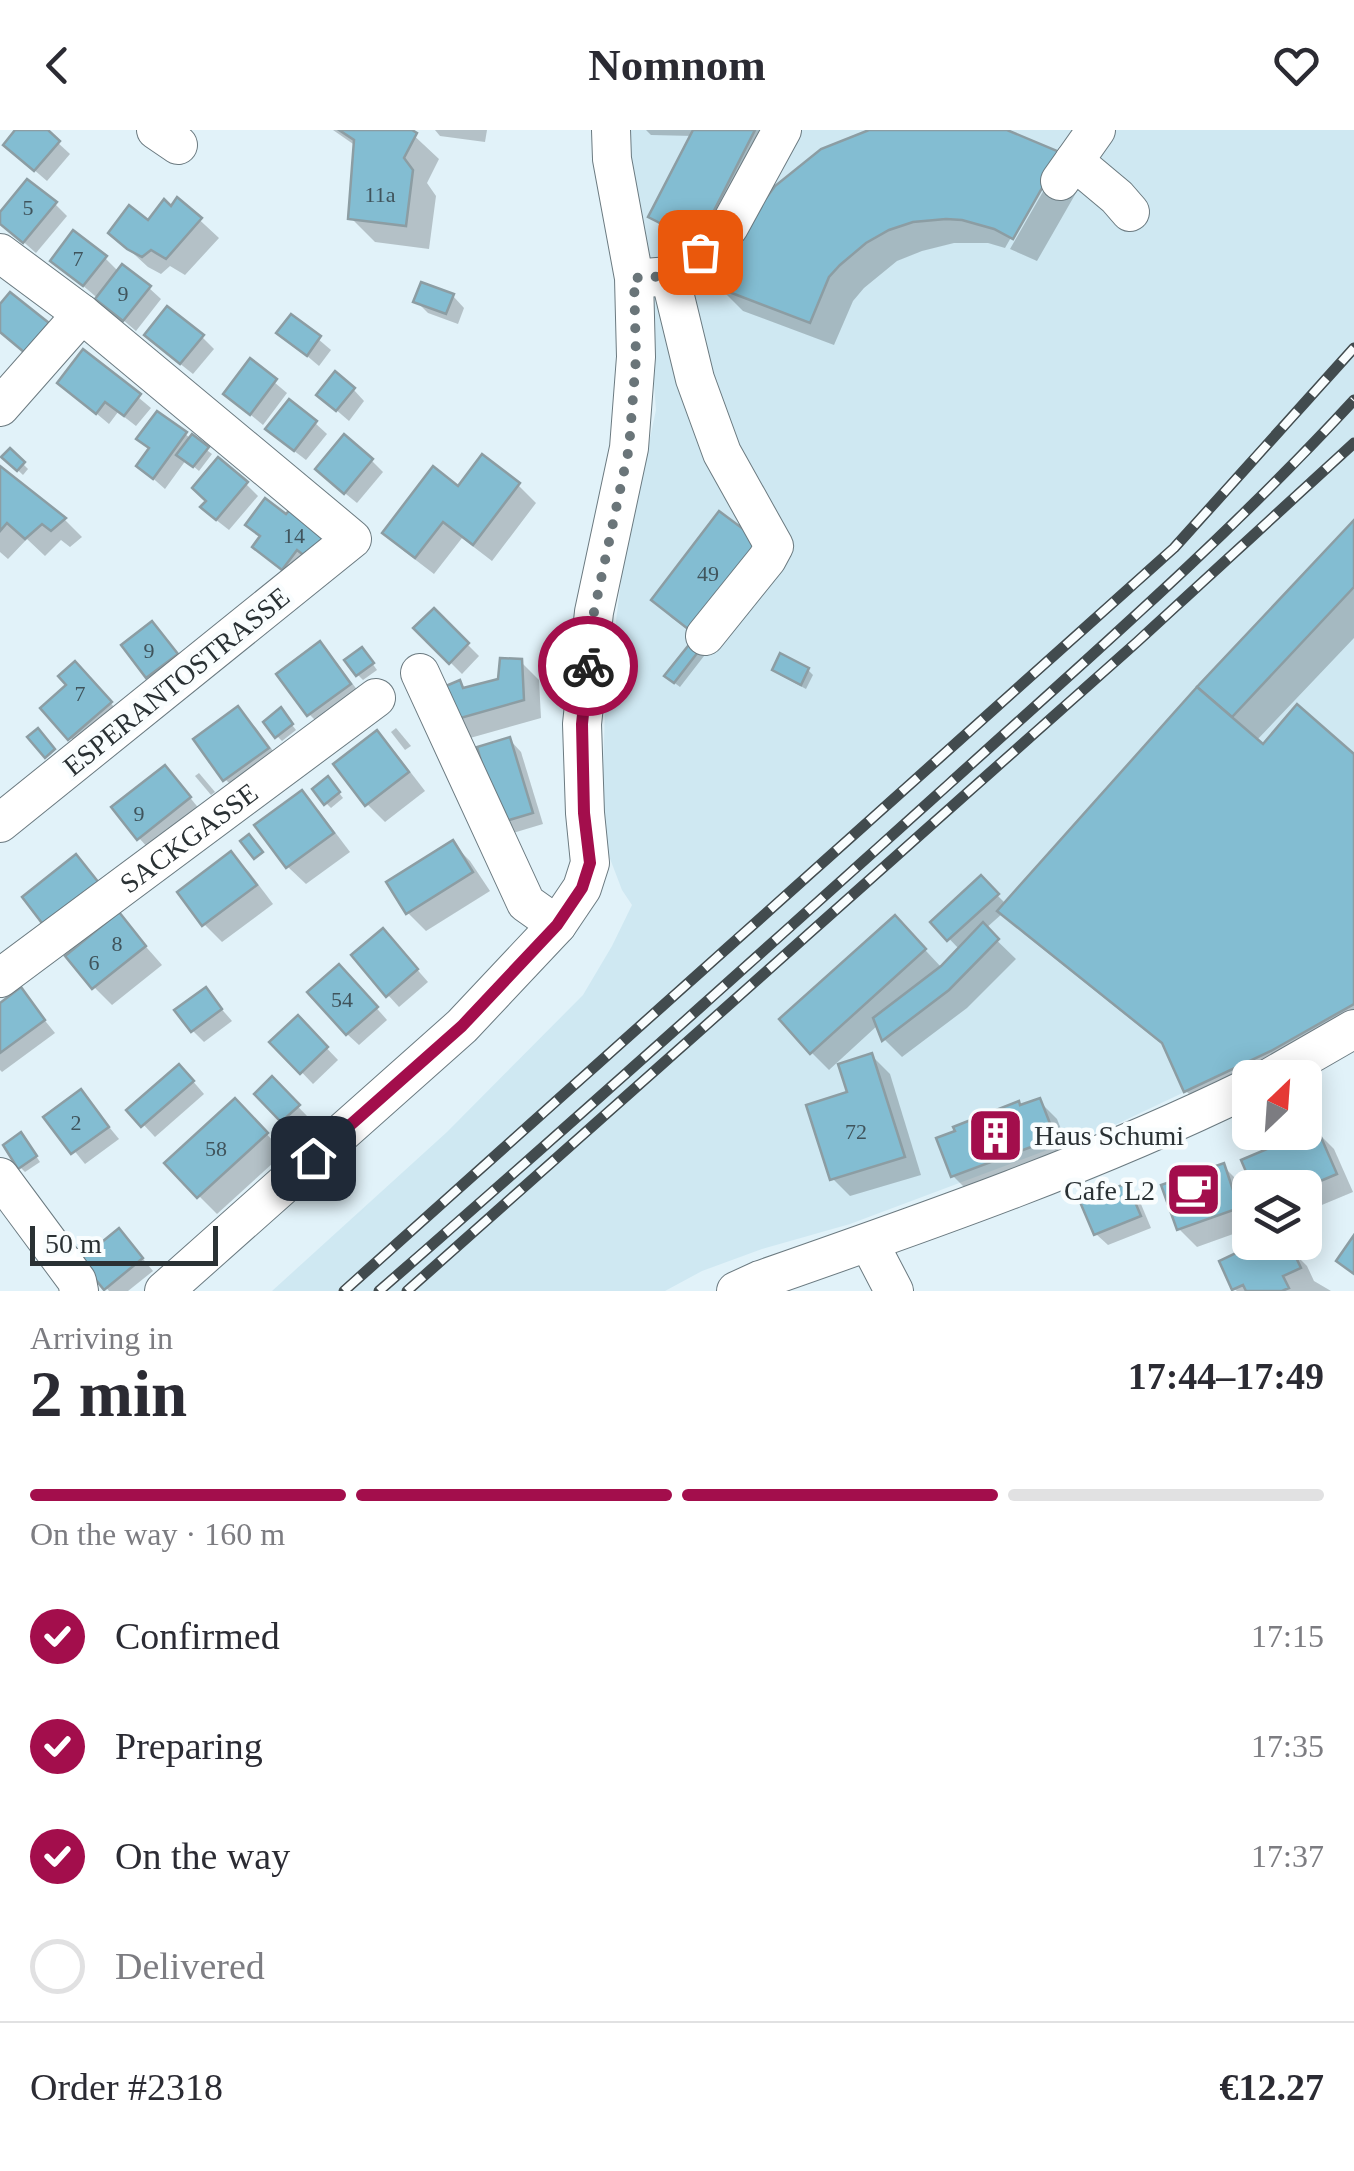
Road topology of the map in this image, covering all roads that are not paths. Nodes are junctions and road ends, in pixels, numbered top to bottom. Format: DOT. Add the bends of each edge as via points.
graph roads {
  1 [pos="611,130"];
  2 [pos="782,130"];
  3 [pos="1080,148"];
  4 [pos="1130,212"];
  5 [pos="0,253"];
  6 [pos="652,277"];
  7 [pos="82,314"];
  8 [pos="0,407"];
  9 [pos="704,636"];
  10 [pos="420,673"];
  11 [pos="376,698"];
  12 [pos="0,824"];
  13 [pos="557,925"];
  14 [pos="0,978"];
  15 [pos="1354,1029"];
  16 [pos="1300,1060"];
  17 [pos="1232,1095"];
  18 [pos="0,1177"];
  19 [pos="869,1243"];
  20 [pos="79,1291"];
  21 [pos="164,1291"];
  22 [pos="736,1291"];
  23 [pos="894,1291"];
  1 -- 6 [label="street" via="612,158"];
  2 -- 6 [label="street" via="730,227"];
  3 -- 4 [label="street"];
  5 -- 7 [label="street"];
  6 -- 9 [label="street" via="722,453 774,546"];
  6 -- 13 [label="street" via="636,358 629,448 594,612 582,724 590,863"];
  7 -- 8 [label="street"];
  7 -- 12 [label="street, ESPERANTOSTRASSE" via="352,539"];
  10 -- 13 [label="street" via="526,903"];
  11 -- 14 [label="street, SACKGASSE"];
  13 -- 21 [label="street" via="462,1026"];
  15 -- 16 [label="street"];
  17 -- 19 [label="street"];
  18 -- 20 [label="street"];
  19 -- 22 [label="street"];
  19 -- 23 [label="street"];
}
